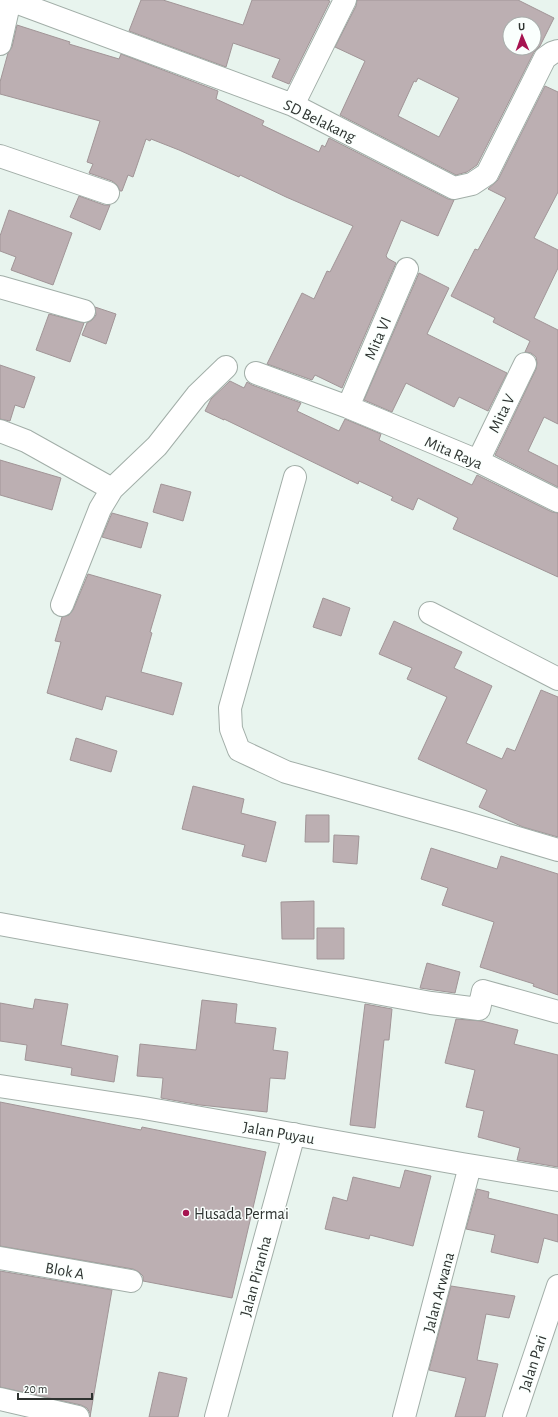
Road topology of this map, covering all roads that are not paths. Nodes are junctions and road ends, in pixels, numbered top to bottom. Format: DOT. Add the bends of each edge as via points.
graph roads {
  1 [pos="10,0"];
  2 [pos="346,0"];
  3 [pos="0,44"];
  4 [pos="558,52"];
  5 [pos="293,105"];
  6 [pos="0,156"];
  7 [pos="108,194"];
  8 [pos="407,269"];
  9 [pos="0,287"];
  10 [pos="84,311"];
  11 [pos="525,364"];
  12 [pos="226,367"];
  13 [pos="256,372"];
  14 [pos="348,407"];
  15 [pos="0,431"];
  16 [pos="478,461"];
  17 [pos="295,477"];
  18 [pos="112,489"];
  19 [pos="558,501"];
  20 [pos="62,605"];
  21 [pos="430,613"];
  22 [pos="558,679"];
  23 [pos="558,850"];
  24 [pos="0,924"];
  25 [pos="558,1012"];
  26 [pos="0,1086"];
  27 [pos="294,1134"];
  28 [pos="470,1166"];
  29 [pos="558,1180"];
  30 [pos="0,1258"];
  31 [pos="131,1281"];
  32 [pos="558,1286"];
  33 [pos="0,1399"];
  34 [pos="78,1417"];
  35 [pos="216,1417"];
  36 [pos="404,1417"];
  37 [pos="514,1417"];
  1 -- 3 [label="street"];
  1 -- 5 [label="street, SD Belakang"];
  2 -- 5 [label="street"];
  4 -- 5 [label="street, SD Belakang" via="545,58 487,174 472,184 454,188"];
  6 -- 7 [label="street"];
  8 -- 14 [label="street, Mita VI"];
  9 -- 10 [label="street"];
  11 -- 16 [label="street, Mita V"];
  12 -- 18 [label="street" via="197,395 157,446"];
  13 -- 14 [label="street, Mita Raya"];
  14 -- 16 [label="street, Mita Raya"];
  15 -- 18 [label="street" via="26,441"];
  16 -- 19 [label="street, Mita Raya"];
  17 -- 23 [label="street" via="230,708 231,729 239,750 286,772"];
  18 -- 20 [label="street" via="100,509"];
  21 -- 22 [label="street"];
  24 -- 25 [label="street" via="431,1003 479,1009 483,991"];
  26 -- 27 [label="street, Jalan Puyau"];
  27 -- 28 [label="street, Jalan Puyau"];
  27 -- 35 [label="street, Jalan Piranha"];
  28 -- 29 [label="street, Jalan Puyau"];
  28 -- 36 [label="street, Jalan Arwana"];
  30 -- 31 [label="street, Blok A"];
  32 -- 37 [label="street, Jalan Pari"];
  33 -- 34 [label="street"];
}
